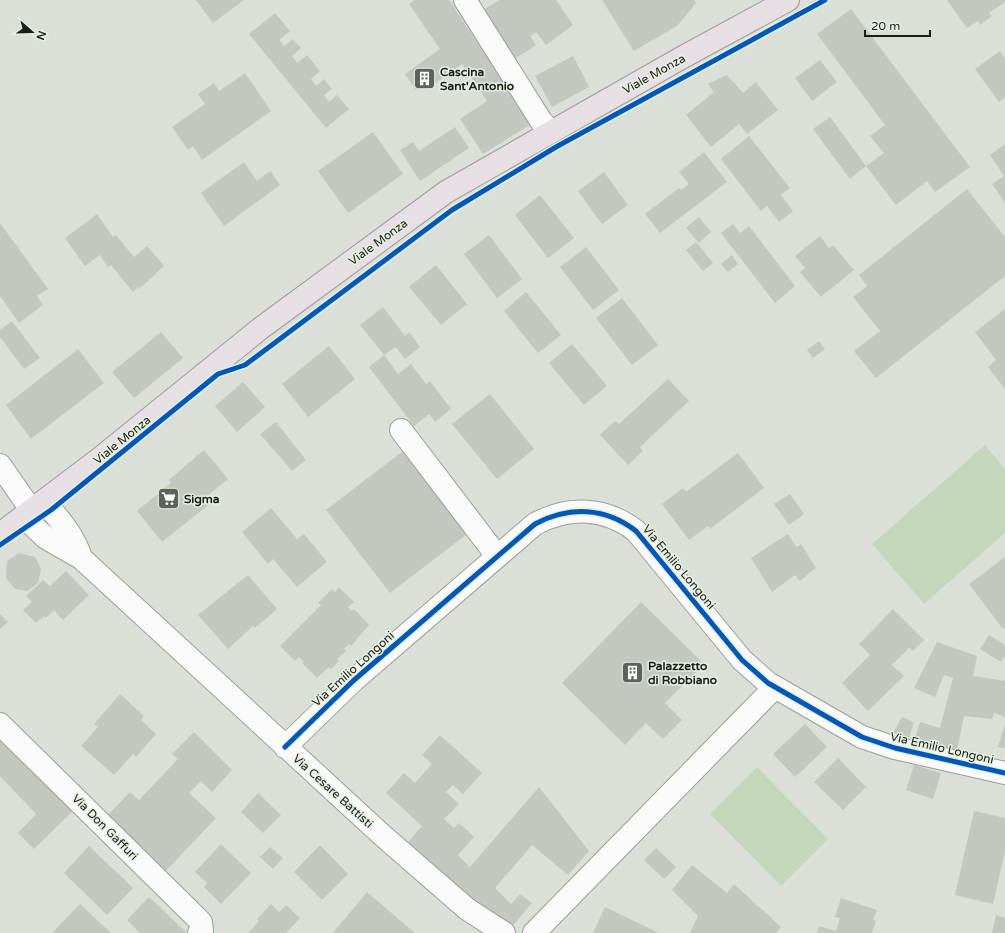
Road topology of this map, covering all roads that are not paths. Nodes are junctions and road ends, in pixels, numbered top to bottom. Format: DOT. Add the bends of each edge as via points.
graph roads {
  1 [pos="465,0"];
  2 [pos="788,0"];
  3 [pos="550,132"];
  4 [pos="401,430"];
  5 [pos="0,465"];
  6 [pos="33,510"];
  7 [pos="0,533"];
  8 [pos="497,556"];
  9 [pos="775,687"];
  10 [pos="0,724"];
  11 [pos="285,747"];
  12 [pos="1005,773"];
  13 [pos="552,923"];
  14 [pos="199,933"];
  15 [pos="504,933"];
  16 [pos="534,933"];
  1 -- 3 [label="street"];
  2 -- 3 [label="main road, Viale Monza"];
  3 -- 6 [label="main road, Viale Monza" via="439,197 261,328"];
  4 -- 8 [label="street"];
  5 -- 6 [label="street, Via Cesare Battisti"];
  6 -- 7 [label="main road, Viale Monza"];
  6 -- 11 [label="street, Via Cesare Battisti" via="54,513 74,540 81,558"];
  8 -- 9 [label="street, Via Emilio Longoni" via="535,524 559,513 590,511 616,518 643,538 742,660"];
  8 -- 11 [label="street, Via Emilio Longoni" via="353,681"];
  9 -- 12 [label="street, Via Emilio Longoni" via="869,740"];
  9 -- 13 [label="street"];
  10 -- 14 [label="street, Via Don Gaffuri" via="201,922 202,930"];
  11 -- 15 [label="street, Via Cesare Battisti" via="467,909"];
  13 -- 16 [label="street"];
}
